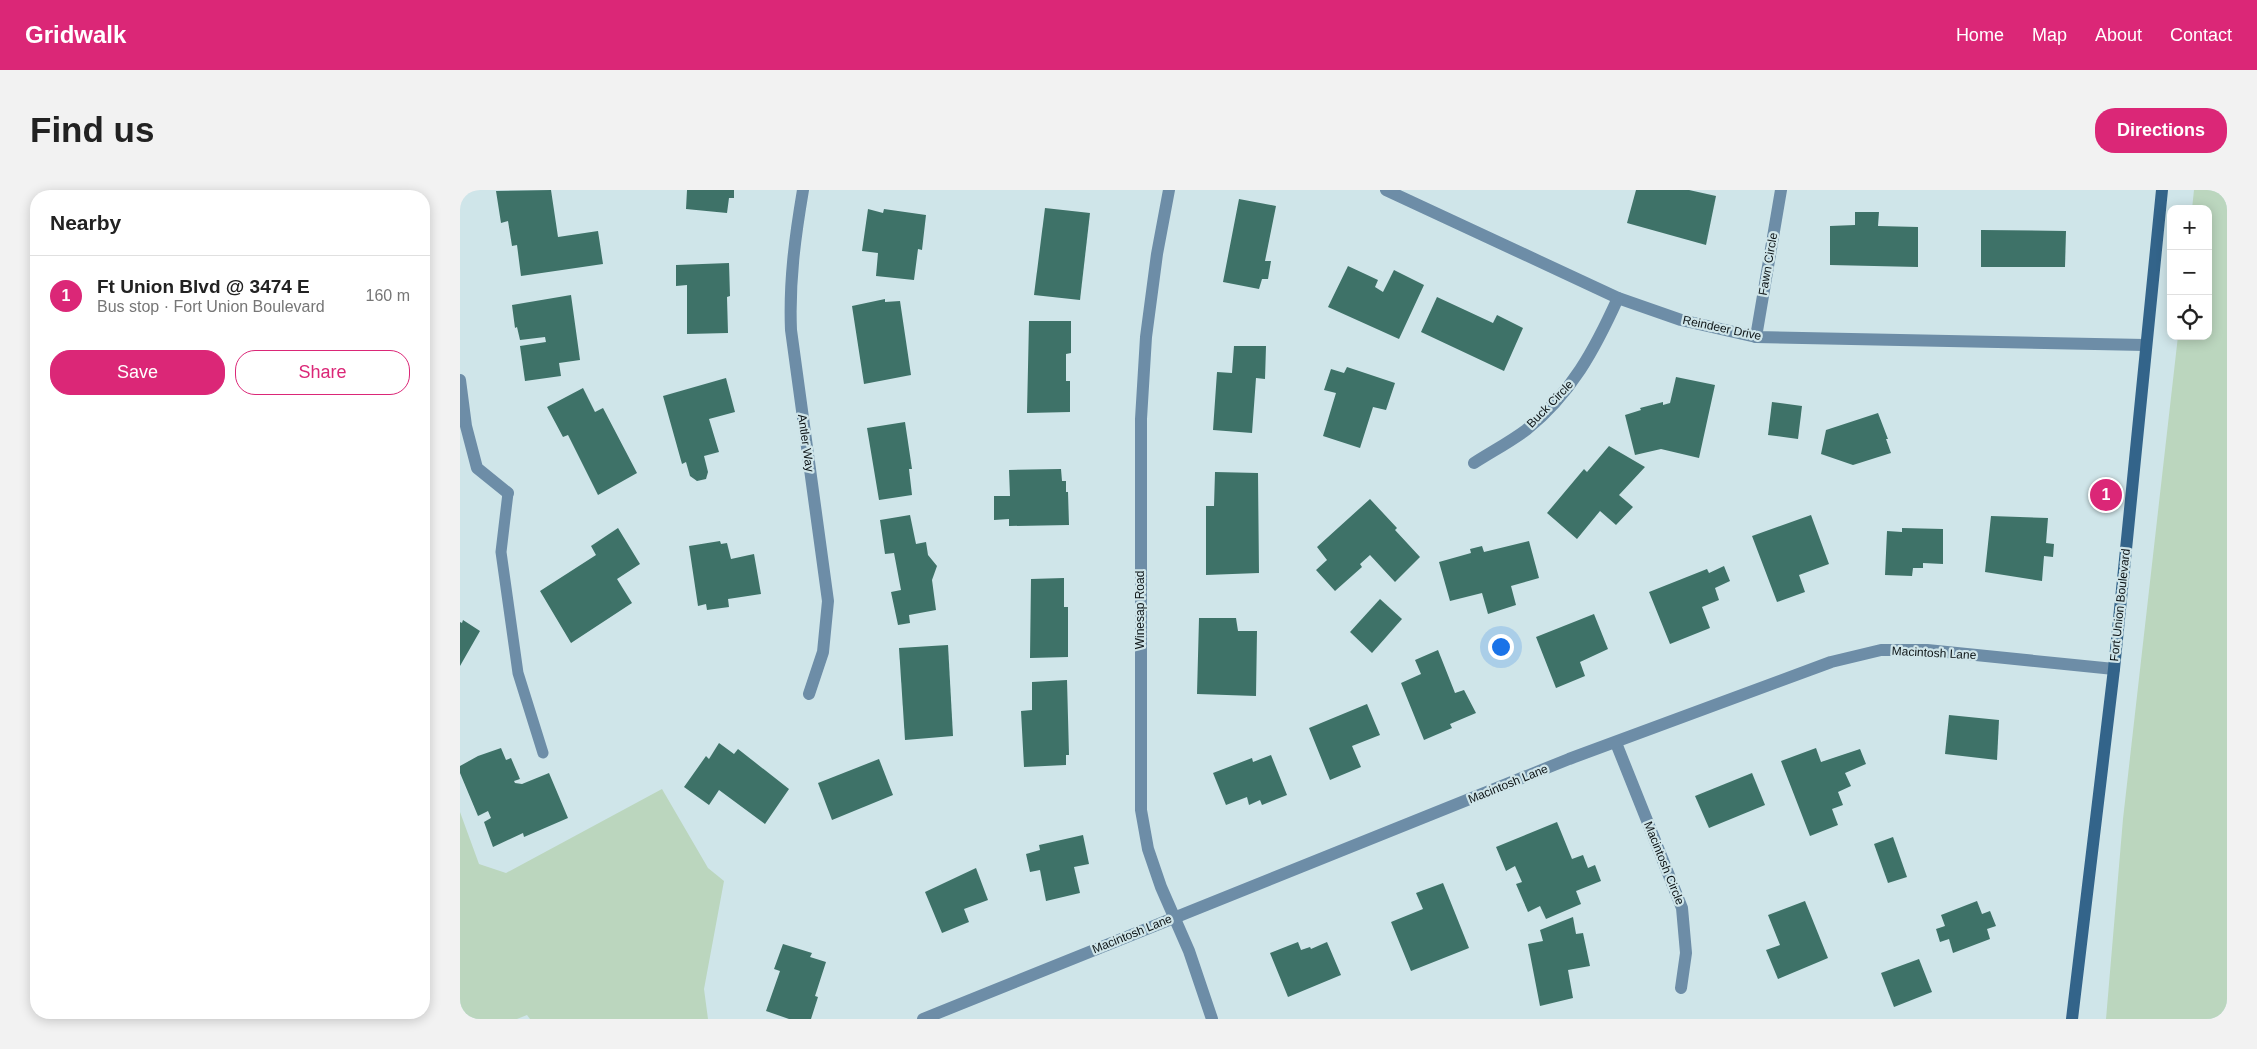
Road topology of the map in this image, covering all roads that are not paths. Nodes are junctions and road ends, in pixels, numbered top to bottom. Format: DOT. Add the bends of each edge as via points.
graph roads {
  1 [pos="803,190"];
  2 [pos="1169,190"];
  3 [pos="1386,190"];
  4 [pos="1781,190"];
  5 [pos="2162,190"];
  6 [pos="1618,298"];
  7 [pos="1756,337"];
  8 [pos="2145,345"];
  9 [pos="460,380"];
  10 [pos="1474,463"];
  11 [pos="508,492"];
  12 [pos="2114,669"];
  13 [pos="809,694"];
  14 [pos="1616,743"];
  15 [pos="544,753"];
  16 [pos="1174,917"];
  17 [pos="1681,988"];
  18 [pos="923,1019"];
  19 [pos="1212,1019"];
  20 [pos="2072,1019"];
  1 -- 13 [label="street, Antler Way" via="793,248 791,330 828,601 823,652"];
  2 -- 16 [label="street, Winesap Road" via="1147,328 1141,419 1140,768 1148,849"];
  3 -- 6 [label="street, Reindeer Drive"];
  4 -- 7 [label="street, Fawn Circle"];
  5 -- 8 [label="main road, Fort Union Boulevard"];
  6 -- 7 [label="street, Reindeer Drive" via="1681,320"];
  6 -- 10 [label="street, Buck Circle" via="1583,369 1560,397 1526,430"];
  7 -- 8 [label="street, Reindeer Drive"];
  8 -- 12 [label="main road, Fort Union Boulevard"];
  9 -- 11 [label="street" via="466,426 477,468"];
  11 -- 15 [label="lane" via="501,552 518,673"];
  12 -- 14 [label="street, Macintosh Lane" via="1927,650 1881,650 1831,662"];
  12 -- 20 [label="main road, Fort Union Boulevard"];
  14 -- 16 [label="street, Macintosh Lane"];
  14 -- 17 [label="street, Macintosh Circle" via="1682,908 1686,953"];
  16 -- 18 [label="street, Macintosh Lane"];
  16 -- 19 [label="street, Winesap Road"];
}
